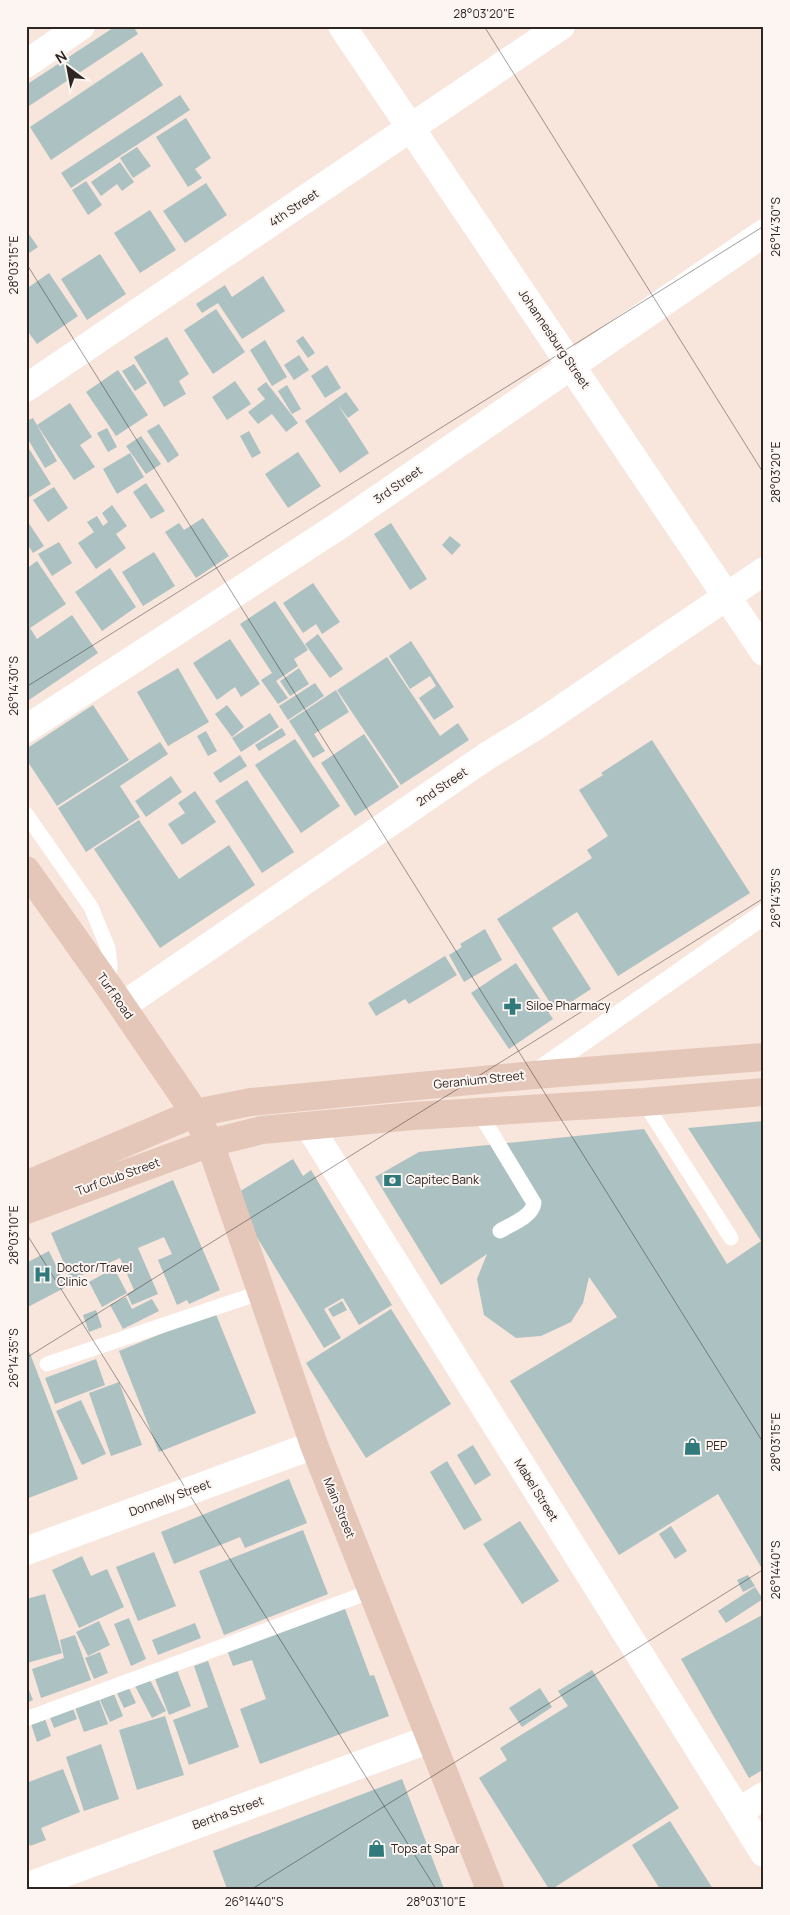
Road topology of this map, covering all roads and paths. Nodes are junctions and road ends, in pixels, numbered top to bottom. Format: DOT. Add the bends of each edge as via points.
graph roads {
  1 [pos="81,26"];
  2 [pos="342,26"];
  3 [pos="561,26"];
  4 [pos="26,64"];
  5 [pos="411,129"];
  6 [pos="764,233"];
  7 [pos="572,366"];
  8 [pos="26,388"];
  9 [pos="764,571"];
  10 [pos="727,596"];
  11 [pos="764,652"];
  12 [pos="26,728"];
  13 [pos="26,814"];
  14 [pos="26,870"];
  15 [pos="764,914"];
  16 [pos="116,996"];
  17 [pos="764,1057"];
  18 [pos="534,1075"];
  19 [pos="764,1092"];
  20 [pos="644,1102"];
  21 [pos="479,1112"];
  22 [pos="309,1126"];
  23 [pos="202,1127"];
  24 [pos="26,1185"];
  25 [pos="26,1210"];
  26 [pos="500,1231"];
  27 [pos="731,1238"];
  28 [pos="262,1292"];
  29 [pos="47,1364"];
  30 [pos="314,1445"];
  31 [pos="26,1551"];
  32 [pos="372,1591"];
  33 [pos="26,1719"];
  34 [pos="430,1739"];
  35 [pos="764,1796"];
  36 [pos="738,1812"];
  37 [pos="764,1853"];
  38 [pos="26,1887"];
  39 [pos="490,1889"];
  1 -- 4 [label="street"];
  2 -- 5 [label="street, Johannesburg Street"];
  3 -- 5 [label="street, 4th Street"];
  5 -- 7 [label="street, Johannesburg Street"];
  5 -- 8 [label="street, 4th Street"];
  6 -- 7 [label="street, 3rd Street"];
  7 -- 10 [label="street, Johannesburg Street"];
  7 -- 12 [label="street, 3rd Street" via="337,527"];
  9 -- 10 [label="street, 2nd Street"];
  10 -- 11 [label="street, Johannesburg Street"];
  10 -- 16 [label="street, 2nd Street" via="547,719"];
  13 -- 16 [label="lane" via="91,907 108,948"];
  14 -- 16 [label="main road, Turf Road"];
  15 -- 18 [label="street"];
  16 -- 23 [label="main road, Turf Road"];
  17 -- 18 [label="main road, Geranium Street"];
  18 -- 23 [label="main road, Geranium Street" via="251,1102"];
  19 -- 20 [label="main road"];
  20 -- 21 [label="main road"];
  20 -- 27 [label="lane"];
  21 -- 22 [label="main road"];
  21 -- 26 [label="lane" via="534,1203 528,1214"];
  22 -- 23 [label="main road" via="262,1130"];
  22 -- 36 [label="street, Mabel Street"];
  23 -- 24 [label="main road"];
  23 -- 25 [label="main road, Turf Club Street"];
  23 -- 28 [label="main road, Main Street"];
  28 -- 29 [label="lane"];
  28 -- 30 [label="main road, Main Street"];
  30 -- 31 [label="street, Donnelly Street"];
  30 -- 32 [label="main road, Main Street"];
  32 -- 33 [label="lane"];
  32 -- 34 [label="main road, Main Street"];
  34 -- 38 [label="street, Bertha Street"];
  34 -- 39 [label="main road, Main Street"];
  35 -- 36 [label="street"];
  36 -- 37 [label="street, Mabel Street"];
}
